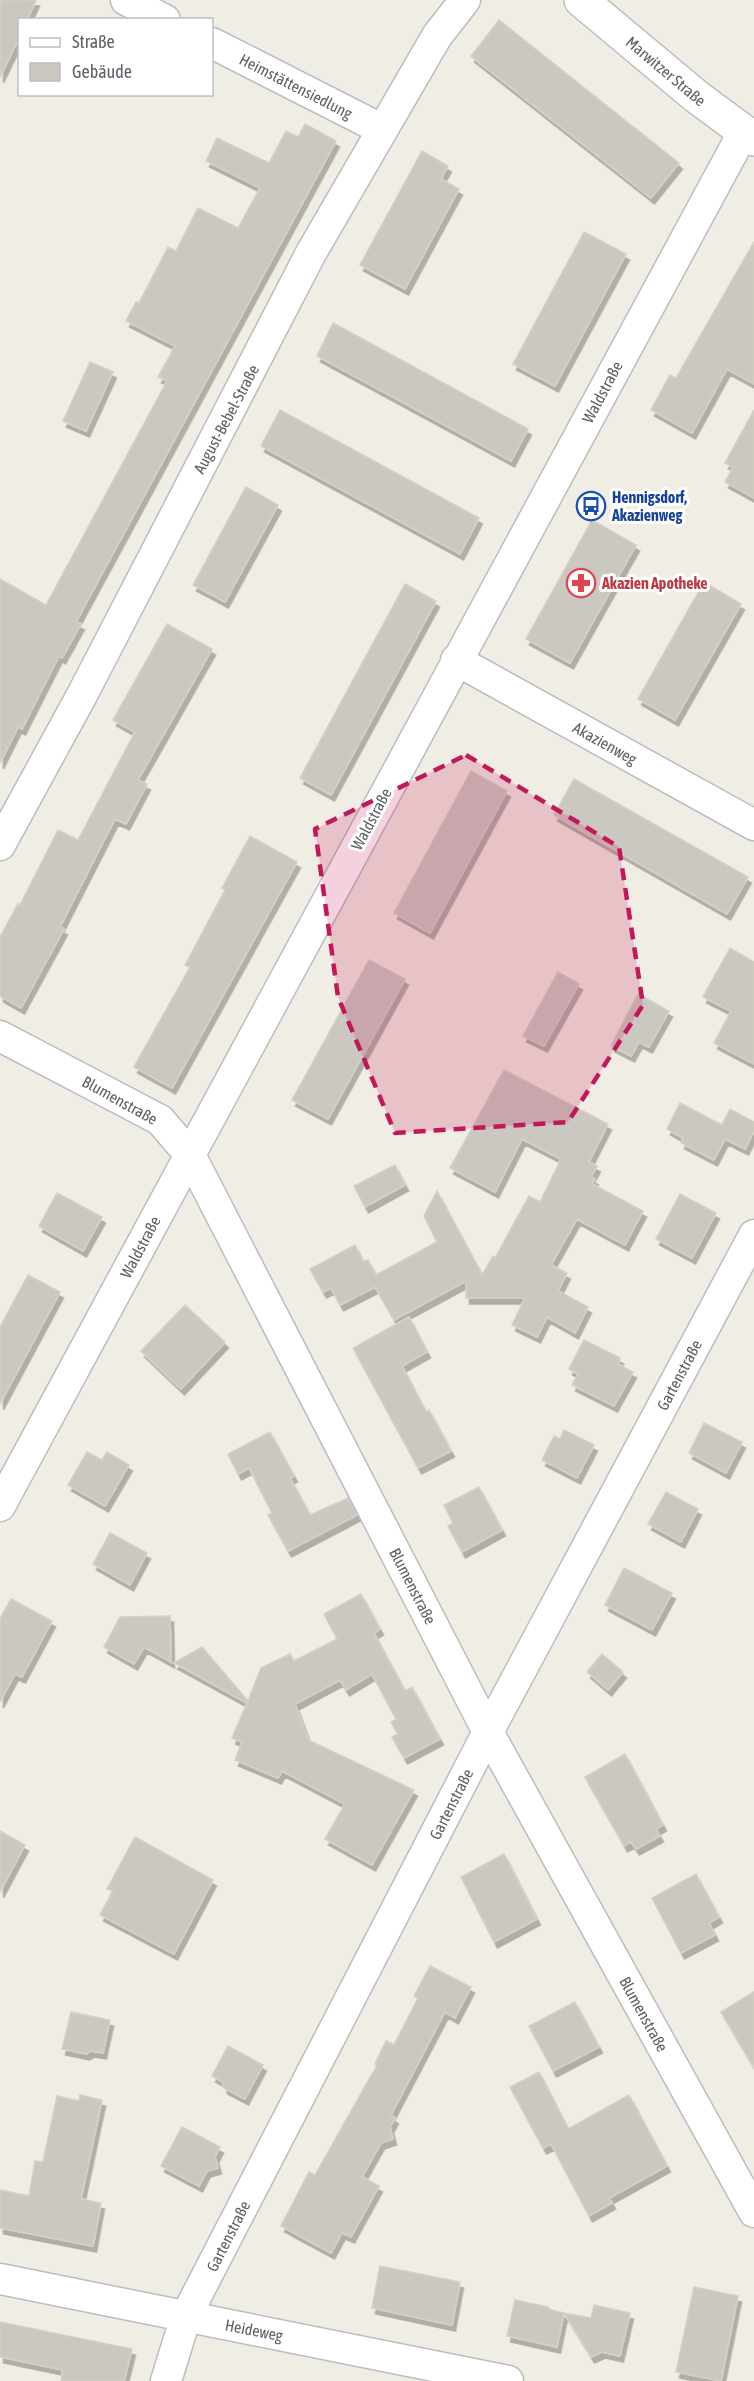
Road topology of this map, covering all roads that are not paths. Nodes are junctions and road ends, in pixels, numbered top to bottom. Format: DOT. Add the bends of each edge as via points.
graph roads {
  1 [pos="126,0"];
  2 [pos="465,0"];
  3 [pos="581,0"];
  4 [pos="161,18"];
  5 [pos="213,44"];
  6 [pos="381,129"];
  7 [pos="748,136"];
  8 [pos="456,660"];
  9 [pos="754,825"];
  10 [pos="0,845"];
  11 [pos="0,1036"];
  12 [pos="190,1155"];
  13 [pos="754,1235"];
  14 [pos="0,1506"];
  15 [pos="488,1732"];
  16 [pos="754,2212"];
  17 [pos="0,2279"];
  18 [pos="186,2316"];
  19 [pos="166,2381"];
  20 [pos="508,2381"];
  1 -- 4 [label="street"];
  2 -- 6 [label="street, August-Bebel-Straße" via="437,36"];
  3 -- 7 [label="main road, Marwitzer Straße"];
  5 -- 6 [label="street, Heimstättensiedlung"];
  6 -- 10 [label="street, August-Bebel-Straße" via="308,259"];
  7 -- 8 [label="street, Waldstraße"];
  8 -- 9 [label="street, Akazienweg"];
  8 -- 12 [label="street, Waldstraße"];
  11 -- 12 [label="street, Blumenstraße" via="160,1120"];
  12 -- 14 [label="street, Waldstraße"];
  12 -- 15 [label="street, Blumenstraße"];
  13 -- 15 [label="street, Gartenstraße"];
  15 -- 16 [label="street, Blumenstraße"];
  15 -- 18 [label="street, Gartenstraße"];
  17 -- 18 [label="street, Heideweg"];
  18 -- 19 [label="street, Gartenstraße"];
  18 -- 20 [label="street, Heideweg"];
}
